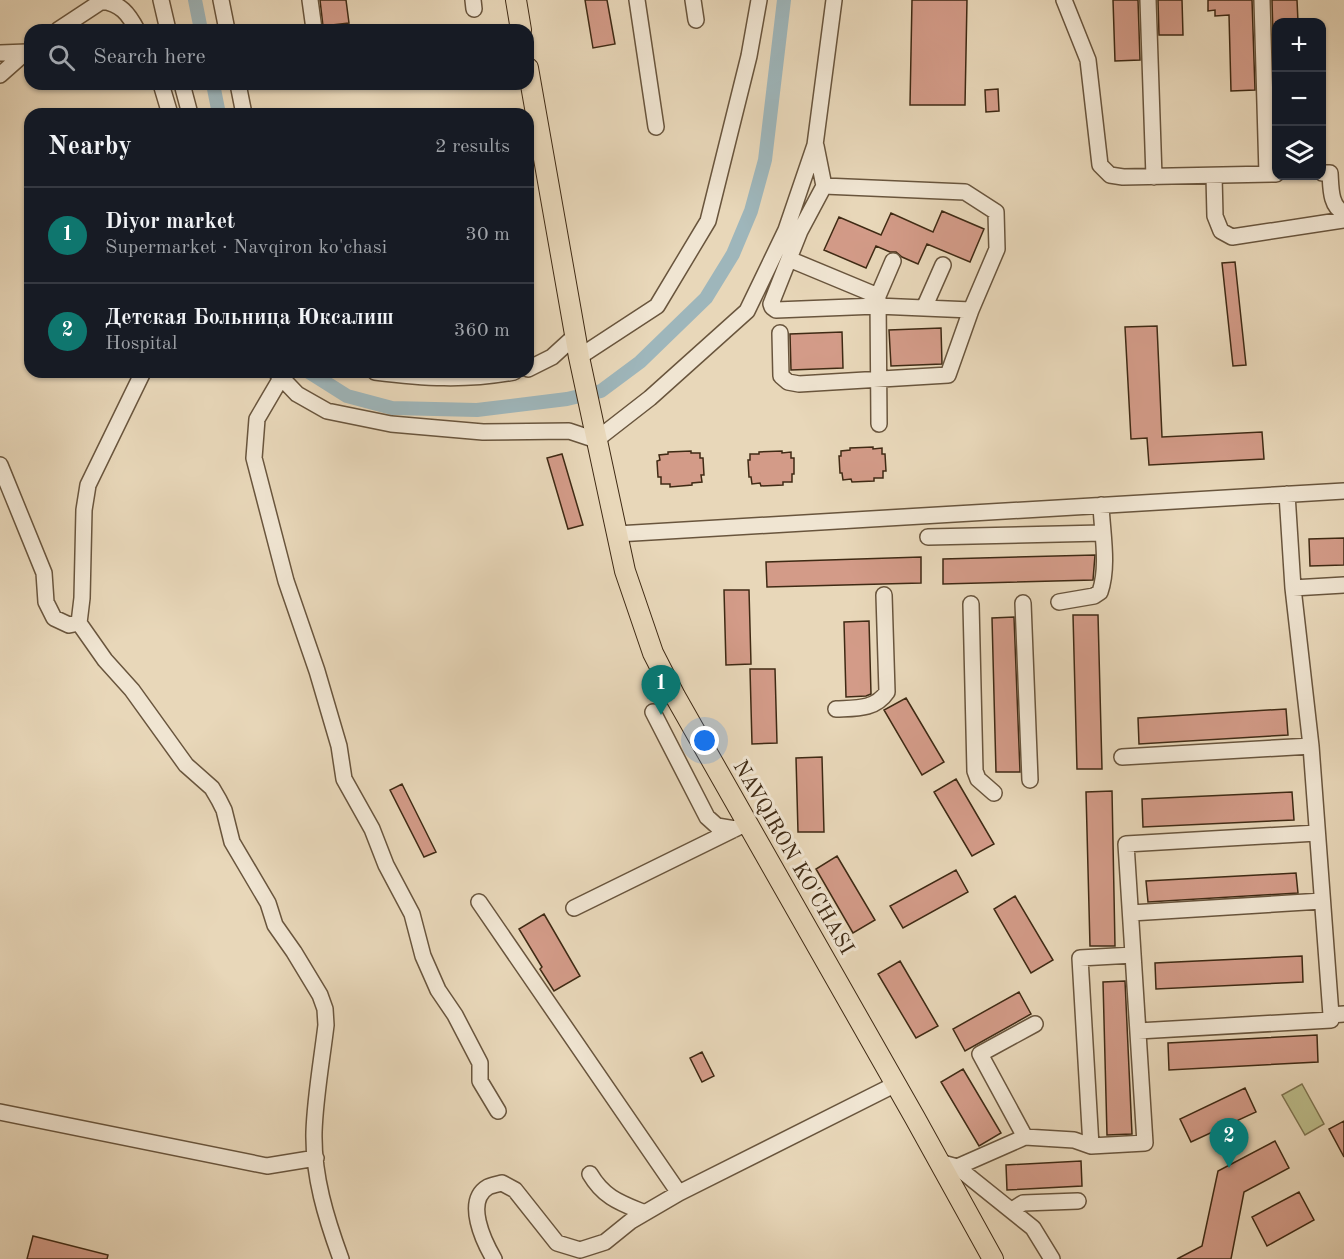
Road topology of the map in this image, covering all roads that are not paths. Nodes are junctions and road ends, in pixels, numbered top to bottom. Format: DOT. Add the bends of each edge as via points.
graph roads {
  1 [pos="161,0"];
  2 [pos="221,0"];
  3 [pos="310,0"];
  4 [pos="516,0"];
  5 [pos="637,0"];
  6 [pos="693,0"];
  7 [pos="759,0"];
  8 [pos="834,0"];
  9 [pos="1064,0"];
  10 [pos="1148,0"];
  11 [pos="1262,0"];
  12 [pos="114,2"];
  13 [pos="696,20"];
  14 [pos="66,24"];
  15 [pos="134,24"];
  16 [pos="167,24"];
  17 [pos="226,24"];
  18 [pos="313,24"];
  19 [pos="520,24"];
  20 [pos="24,51"];
  21 [pos="0,53"];
  22 [pos="24,54"];
  23 [pos="0,75"];
  24 [pos="162,90"];
  25 [pos="184,90"];
  26 [pos="239,90"];
  27 [pos="532,90"];
  28 [pos="168,108"];
  29 [pos="188,108"];
  30 [pos="243,108"];
  31 [pos="656,127"];
  32 [pos="815,145"];
  33 [pos="1332,173"];
  34 [pos="1272,174"];
  35 [pos="1214,176"];
  36 [pos="1154,177"];
  37 [pos="824,186"];
  38 [pos="1344,213"];
  39 [pos="1344,220"];
  40 [pos="789,259"];
  41 [pos="893,261"];
  42 [pos="943,265"];
  43 [pos="878,301"];
  44 [pos="924,308"];
  45 [pos="971,310"];
  46 [pos="780,333"];
  47 [pos="575,336"];
  48 [pos="579,357"];
  49 [pos="534,366"];
  50 [pos="140,378"];
  51 [pos="278,378"];
  52 [pos="282,378"];
  53 [pos="878,378"];
  54 [pos="879,424"];
  55 [pos="596,440"];
  56 [pos="0,465"];
  57 [pos="1344,491"];
  58 [pos="1287,494"];
  59 [pos="1101,505"];
  60 [pos="956,513"];
  61 [pos="1102,532"];
  62 [pos="616,534"];
  63 [pos="958,536"];
  64 [pos="928,537"];
  65 [pos="1344,585"];
  66 [pos="1293,588"];
  67 [pos="884,595"];
  68 [pos="1059,602"];
  69 [pos="1023,603"];
  70 [pos="971,604"];
  71 [pos="80,623"];
  72 [pos="836,709"];
  73 [pos="653,712"];
  74 [pos="1311,746"];
  75 [pos="1122,757"];
  76 [pos="1030,780"];
  77 [pos="994,793"];
  78 [pos="741,826"];
  79 [pos="1317,833"];
  80 [pos="1322,901"];
  81 [pos="478,902"];
  82 [pos="574,908"];
  83 [pos="1131,913"];
  84 [pos="1133,955"];
  85 [pos="1337,1017"];
  86 [pos="1035,1024"];
  87 [pos="1138,1031"];
  88 [pos="896,1084"];
  89 [pos="498,1111"];
  90 [pos="0,1112"];
  91 [pos="1025,1137"];
  92 [pos="1092,1146"];
  93 [pos="316,1158"];
  94 [pos="948,1164"];
  95 [pos="590,1174"];
  96 [pos="679,1193"];
  97 [pos="1078,1201"];
  98 [pos="1012,1210"];
  99 [pos="645,1213"];
  100 [pos="341,1259"];
  101 [pos="494,1259"];
  102 [pos="993,1259"];
  103 [pos="1052,1259"];
  1 -- 16 [label="street"];
  2 -- 17 [label="street"];
  3 -- 18 [label="street"];
  4 -- 19 [label="main road"];
  5 -- 31 [label="street"];
  6 -- 13 [label="street"];
  7 -- 48 [label="street" via="708,221 657,306"];
  8 -- 32 [label="street"];
  9 -- 36 [label="street" via="1088,60 1100,165 1110,175"];
  10 -- 36 [label="street"];
  11 -- 34 [label="street"];
  12 -- 14 [label="street" via="94,4"];
  12 -- 15 [label="street" via="128,12"];
  20 -- 21 [label="street"];
  22 -- 23 [label="street"];
  24 -- 28 [label="street"];
  25 -- 29 [label="street"];
  26 -- 30 [label="street"];
  27 -- 47 [label="main road, NAVQIRON KO'CHASI"];
  32 -- 37 [label="street"];
  32 -- 55 [label="street" via="786,230 747,311 650,398"];
  33 -- 38 [label="street" via="1331,195 1338,210"];
  34 -- 35 [label="street"];
  35 -- 36 [label="street"];
  35 -- 39 [label="street" via="1215,216 1221,231 1232,237"];
  37 -- 40 [label="street"];
  37 -- 45 [label="street" via="965,192 996,212 998,249"];
  40 -- 43 [label="street"];
  40 -- 43 [label="street" via="771,304 776,310"];
  41 -- 43 [label="street"];
  42 -- 44 [label="street"];
  43 -- 44 [label="street"];
  43 -- 53 [label="street"];
  44 -- 45 [label="street"];
  45 -- 53 [label="street" via="948,375"];
  46 -- 53 [label="street" via="781,375 789,382"];
  47 -- 48 [label="main road, NAVQIRON KO'CHASI"];
  47 -- 49 [label="street" via="552,357"];
  48 -- 55 [label="main road, NAVQIRON KO'CHASI"];
  50 -- 71 [label="street" via="88,485"];
  51 -- 89 [label="street" via="257,419 254,458 286,580 339,746 344,779 412,914 423,956 480,1063 480,1081"];
  52 -- 55 [label="street" via="297,394 327,411 391,424 483,432 569,431"];
  53 -- 54 [label="street"];
  55 -- 62 [label="main road, NAVQIRON KO'CHASI"];
  56 -- 71 [label="street" via="44,573 46,602 54,618 69,625"];
  57 -- 58 [label="street"];
  58 -- 59 [label="street"];
  58 -- 66 [label="street"];
  59 -- 60 [label="street"];
  59 -- 61 [label="street"];
  60 -- 62 [label="street"];
  60 -- 63 [label="street"];
  61 -- 63 [label="street"];
  61 -- 68 [label="street" via="1104,583 1100,592"];
  62 -- 78 [label="main road, NAVQIRON KO'CHASI" via="653,653"];
  63 -- 64 [label="street"];
  65 -- 66 [label="street"];
  66 -- 74 [label="street"];
  67 -- 72 [label="street" via="887,692 880,702"];
  69 -- 76 [label="street"];
  70 -- 77 [label="street" via="975,771"];
  71 -- 93 [label="street" via="186,765 216,794 232,842 268,903 275,925 320,995 326,1025 314,1131"];
  73 -- 78 [label="street" via="708,817 717,826"];
  74 -- 75 [label="street"];
  74 -- 79 [label="street"];
  78 -- 82 [label="street"];
  78 -- 88 [label="main road, NAVQIRON KO'CHASI"];
  79 -- 80 [label="street"];
  79 -- 83 [label="street" via="1126,844"];
  80 -- 83 [label="street"];
  80 -- 85 [label="street" via="1331,1015"];
  81 -- 96 [label="street"];
  83 -- 84 [label="street"];
  84 -- 87 [label="street"];
  84 -- 92 [label="street" via="1080,958"];
  85 -- 87 [label="street"];
  86 -- 91 [label="street" via="980,1054"];
  87 -- 92 [label="street" via="1145,1143"];
  88 -- 94 [label="main road, NAVQIRON KO'CHASI"];
  88 -- 96 [label="street"];
  90 -- 93 [label="street" via="267,1166"];
  91 -- 92 [label="street" via="1074,1140"];
  91 -- 94 [label="street"];
  93 -- 100 [label="street" via="327,1219"];
  94 -- 98 [label="street"];
  94 -- 102 [label="main road, NAVQIRON KO'CHASI"];
  95 -- 99 [label="street" via="598,1189"];
  96 -- 99 [label="street"];
  97 -- 98 [label="street" via="1023,1203"];
  98 -- 103 [label="street" via="1034,1228"];
  99 -- 101 [label="street" via="605,1242 580,1250 557,1243 515,1190 502,1183 486,1188 477,1201 478,1221"];
}
